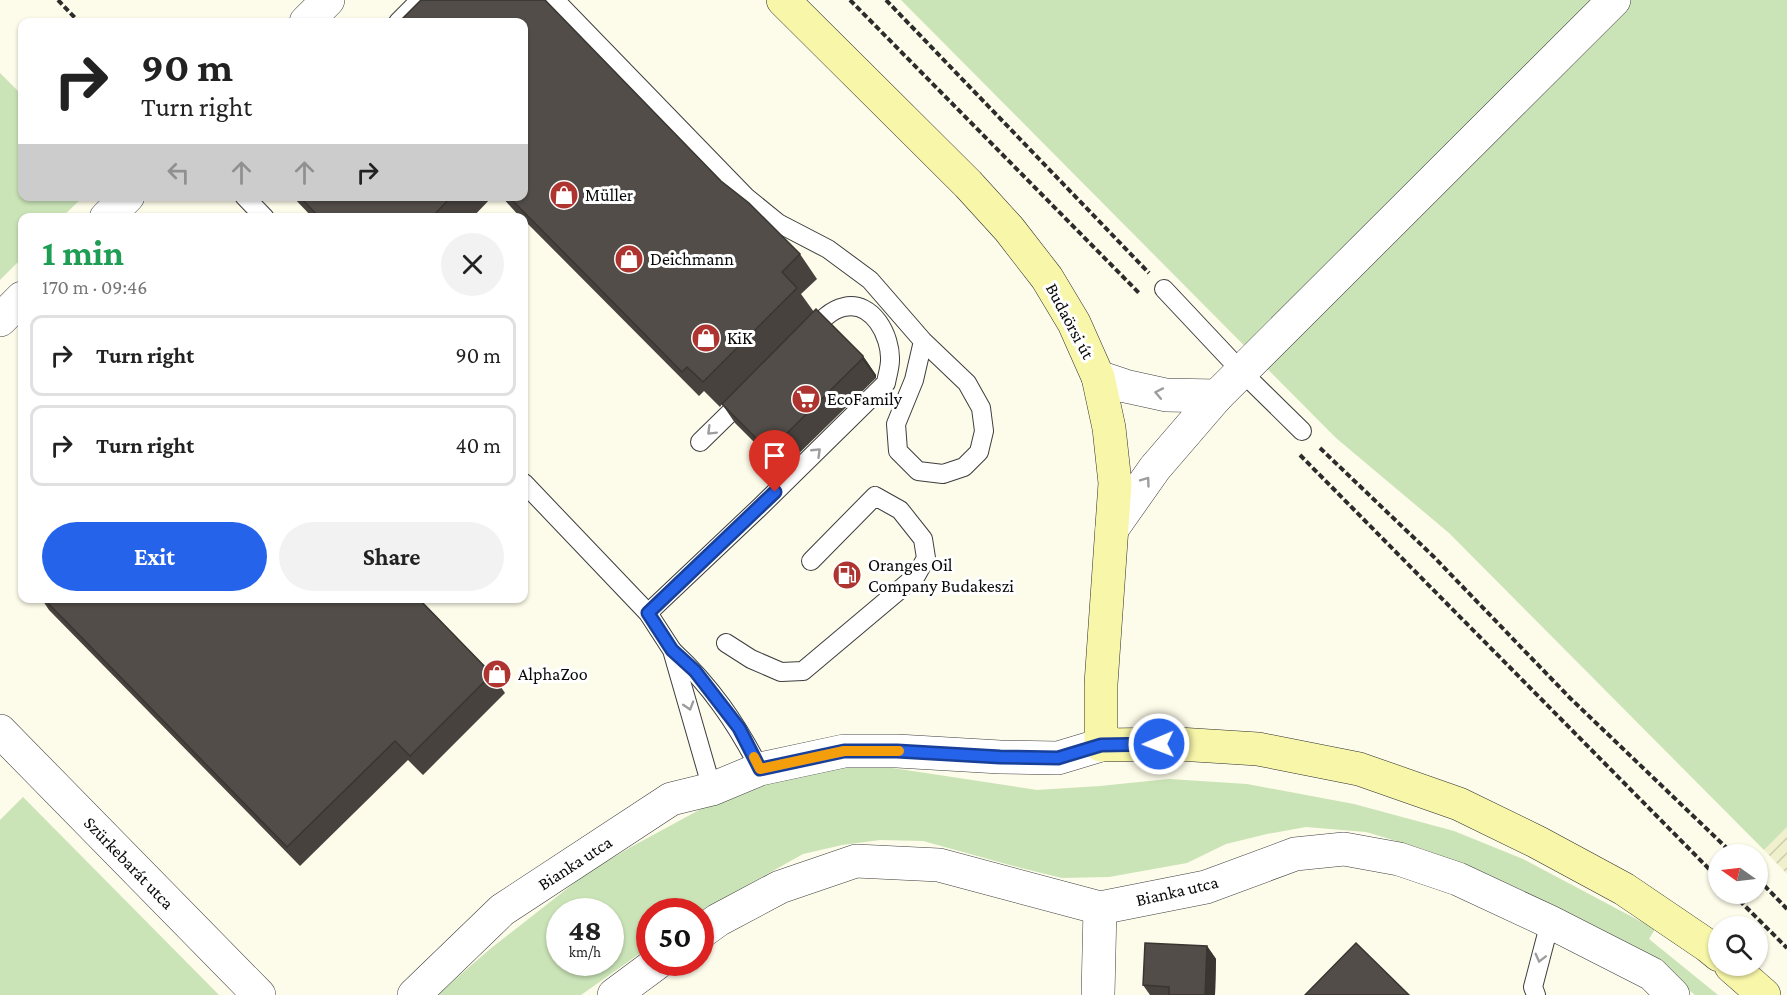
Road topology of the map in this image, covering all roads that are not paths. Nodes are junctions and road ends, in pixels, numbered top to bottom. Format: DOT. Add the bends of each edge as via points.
graph roads {
  1 [pos="328,0"];
  2 [pos="420,0"];
  3 [pos="555,0"];
  4 [pos="783,0"];
  5 [pos="1614,0"];
  6 [pos="310,18"];
  7 [pos="402,18"];
  8 [pos="123,201"];
  9 [pos="249,201"];
  10 [pos="111,213"];
  11 [pos="260,213"];
  12 [pos="1164,289"];
  13 [pos="18,302"];
  14 [pos="0,320"];
  15 [pos="923,341"];
  16 [pos="795,347"];
  17 [pos="1242,372"];
  18 [pos="1098,376"];
  19 [pos="755,388"];
  20 [pos="1217,396"];
  21 [pos="1302,431"];
  22 [pos="700,442"];
  23 [pos="528,487"];
  24 [pos="1112,529"];
  25 [pos="811,561"];
  26 [pos="648,613"];
  27 [pos="726,643"];
  28 [pos="672,650"];
  29 [pos="0,731"];
  30 [pos="1101,745"];
  31 [pos="760,769"];
  32 [pos="712,789"];
  33 [pos="1100,908"];
  34 [pos="1550,922"];
  35 [pos="714,923"];
  36 [pos="1708,946"];
  37 [pos="640,976"];
  38 [pos="1742,976"];
  39 [pos="259,995"];
  40 [pos="414,995"];
  41 [pos="614,995"];
  42 [pos="1098,995"];
  43 [pos="1536,995"];
  44 [pos="1673,995"];
  45 [pos="1764,995"];
  1 -- 6 [label="street"];
  2 -- 7 [label="lane"];
  3 -- 15 [label="lane" via="746,196 778,223 828,249 870,280"];
  4 -- 18 [label="main road, Budaörsi út" via="1009,229 1047,278 1074,323"];
  5 -- 17 [label="street"];
  8 -- 10 [label="street"];
  9 -- 11 [label="lane"];
  12 -- 17 [label="lane"];
  13 -- 14 [label="street"];
  15 -- 15 [label="lane" via="967,383 981,408 984,431 980,452 964,467 943,474 918,471 898,451 896,424 914,380"];
  26 -- 16 [label="lane, one-way" via="886,383 890,360 887,339 879,321 864,310 846,306 828,314"];
  17 -- 20 [label="street"];
  17 -- 21 [label="lane"];
  20 -- 18 [label="street, one-way" via="1166,395"];
  18 -- 24 [label="main road, Budaörsi út" via="1115,483"];
  19 -- 22 [label="lane, one-way"];
  24 -- 20 [label="street, one-way" via="1155,468"];
  23 -- 26 [label="lane"];
  24 -- 30 [label="main road, Budaörsi út" via="1101,684"];
  25 -- 27 [label="lane" via="875,496 900,510 922,539 926,558 916,576 803,671 781,672"];
  26 -- 28 [label="lane"];
  28 -- 31 [label="lane" via="695,671 739,728"];
  28 -- 32 [label="lane, one-way"];
  29 -- 39 [label="street, Szürkebarát utca"];
  30 -- 31 [label="street, Bianka utca" via="1058,758 844,751"];
  30 -- 36 [label="main road" via="1258,749 1370,773 1459,804 1537,842 1624,890"];
  31 -- 32 [label="street, Bianka utca"];
  32 -- 40 [label="street, Bianka utca" via="671,800 502,910"];
  33 -- 34 [label="street, Bianka utca" via="1206,887 1295,854 1344,849 1398,859 1458,879"];
  33 -- 35 [label="street, Bianka utca" via="939,865 856,861 780,886"];
  33 -- 42 [label="street"];
  34 -- 43 [label="lane, one-way" via="1533,987"];
  34 -- 44 [label="street, Bianka utca" via="1652,974"];
  37 -- 41 [label="street"];
  38 -- 45 [label="main road"];
}
